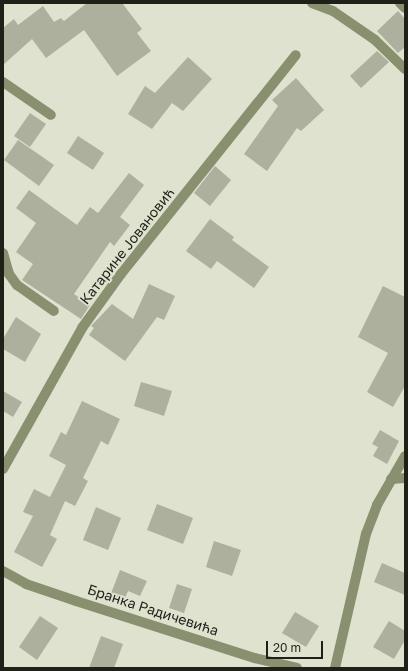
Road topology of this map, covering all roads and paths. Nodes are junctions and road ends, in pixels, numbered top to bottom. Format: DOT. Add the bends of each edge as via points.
graph roads {
  1 [pos="312,3"];
  2 [pos="400,3"];
  3 [pos="405,8"];
  4 [pos="296,55"];
  5 [pos="405,69"];
  6 [pos="3,82"];
  7 [pos="51,116"];
  8 [pos="3,253"];
  9 [pos="54,312"];
  10 [pos="405,456"];
  11 [pos="3,468"];
  12 [pos="405,478"];
  13 [pos="391,479"];
  14 [pos="3,571"];
  15 [pos="297,668"];
  16 [pos="335,668"];
  1 -- 5 [label="street" via="333,10 375,40"];
  2 -- 3 [label="street"];
  4 -- 11 [label="street, Катарине Јовановић" via="121,274 82,328"];
  6 -- 7 [label="street"];
  8 -- 9 [label="street" via="9,274 17,285"];
  10 -- 13 [label="street"];
  12 -- 13 [label="street"];
  13 -- 16 [label="street" via="366,534"];
  14 -- 15 [label="street, Бранка Радичевића" via="26,584 76,601 255,658"];
}
